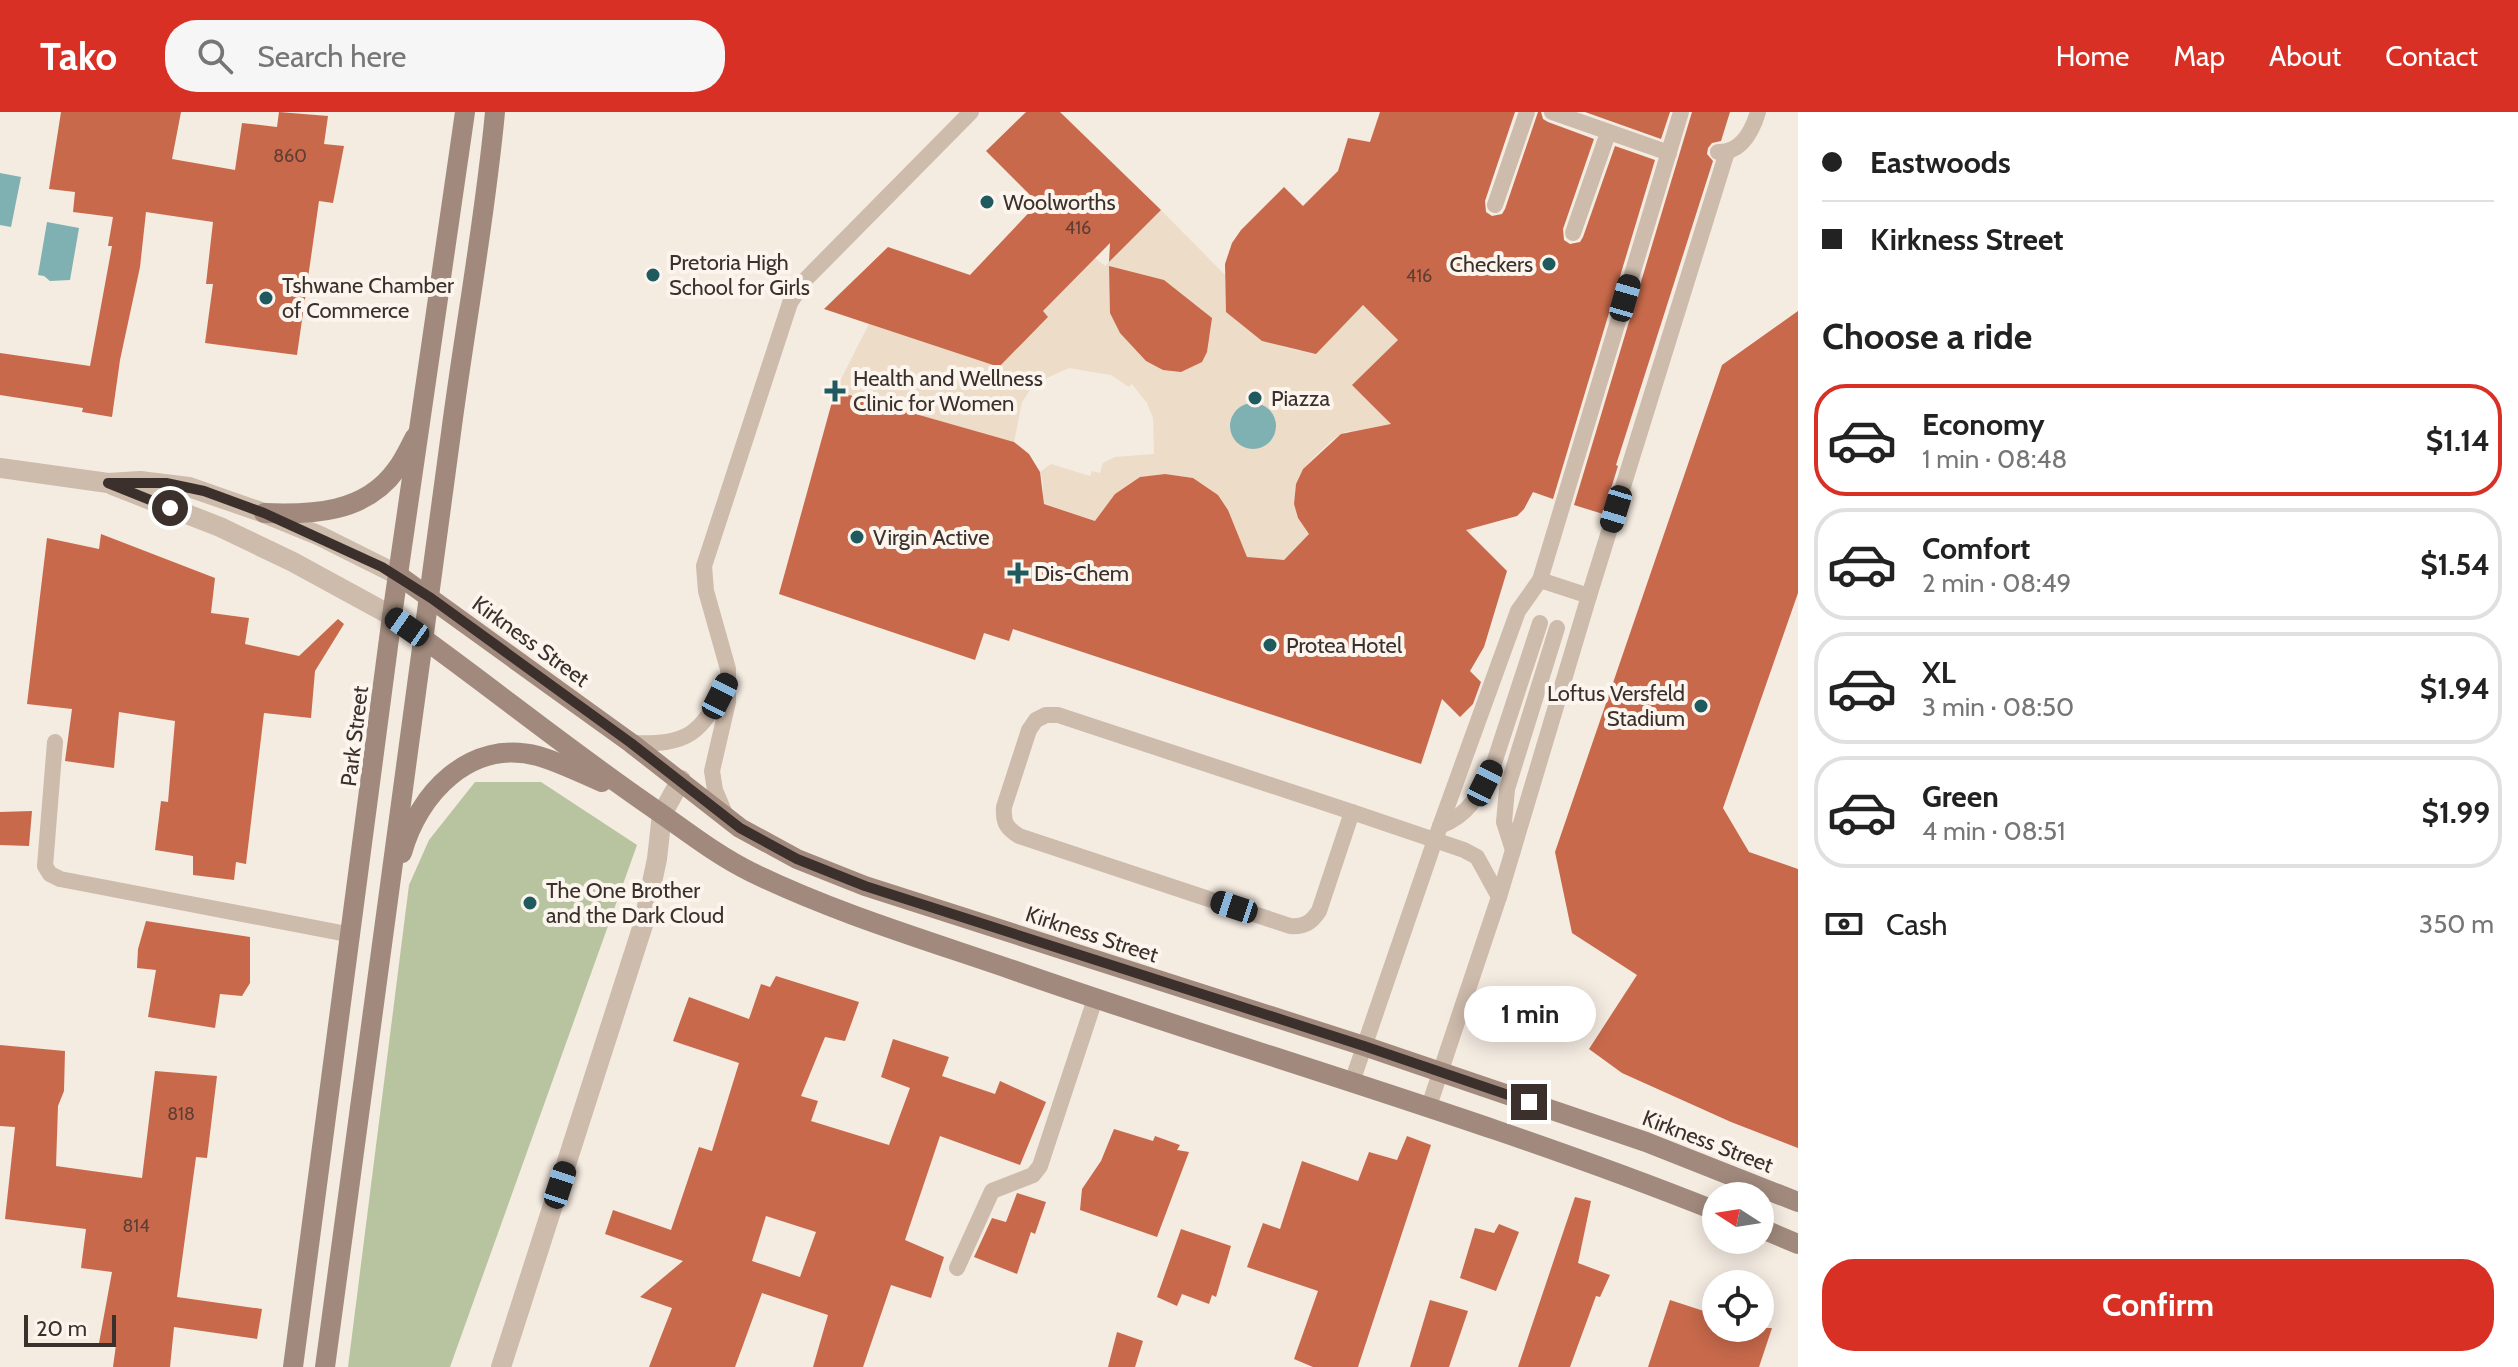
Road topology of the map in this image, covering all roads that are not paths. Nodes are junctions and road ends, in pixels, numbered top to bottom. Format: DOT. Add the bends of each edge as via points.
graph roads {
  1 [pos="465,112"];
  2 [pos="495,112"];
  3 [pos="971,112"];
  4 [pos="1527,112"];
  5 [pos="1552,112"];
  6 [pos="1681,112"];
  7 [pos="1758,112"];
  8 [pos="1608,133"];
  9 [pos="1669,153"];
  10 [pos="1495,205"];
  11 [pos="1573,233"];
  12 [pos="421,427"];
  13 [pos="0,468"];
  14 [pos="108,483"];
  15 [pos="264,513"];
  16 [pos="398,575"];
  17 [pos="1540,580"];
  18 [pos="1589,596"];
  19 [pos="431,598"];
  20 [pos="392,616"];
  21 [pos="1540,623"];
  22 [pos="1557,628"];
  23 [pos="423,638"];
  24 [pos="728,679"];
  25 [pos="55,742"];
  26 [pos="631,743"];
  27 [pos="681,780"];
  28 [pos="631,793"];
  29 [pos="1352,812"];
  30 [pos="662,814"];
  31 [pos="728,819"];
  32 [pos="1437,833"];
  33 [pos="1513,850"];
  34 [pos="1499,897"];
  35 [pos="384,915"];
  36 [pos="352,935"];
  37 [pos="1095,999"];
  38 [pos="1364,1046"];
  39 [pos="1441,1073"];
  40 [pos="1352,1082"];
  41 [pos="1429,1106"];
  42 [pos="1798,1202"];
  43 [pos="1702,1205"];
  44 [pos="1774,1234"];
  45 [pos="1798,1244"];
  46 [pos="957,1268"];
  47 [pos="293,1367"];
  48 [pos="325,1367"];
  49 [pos="501,1367"];
  1 -- 12 [label="street, Park Street"];
  2 -- 19 [label="street"];
  3 -- 24 [label="lane" via="805,280 790,303 704,566"];
  4 -- 10 [label="lane"];
  5 -- 8 [label="lane"];
  6 -- 9 [label="lane"];
  7 -- 18 [label="lane" via="1746,138 1722,152"];
  8 -- 9 [label="lane"];
  8 -- 11 [label="lane"];
  9 -- 17 [label="lane"];
  12 -- 15 [label="street" via="395,472 357,502 302,515"];
  12 -- 16 [label="street, Park Street"];
  13 -- 14 [label="street"];
  14 -- 15 [label="street" via="189,487"];
  14 -- 20 [label="street" via="220,527"];
  15 -- 16 [label="street"];
  16 -- 19 [label="street, Kirkness Street"];
  16 -- 20 [label="street, Park Street"];
  17 -- 18 [label="lane"];
  17 -- 32 [label="lane" via="1518,611"];
  18 -- 33 [label="lane"];
  19 -- 23 [label="street"];
  19 -- 26 [label="street, Kirkness Street"];
  20 -- 23 [label="street"];
  20 -- 36 [label="street, Park Street"];
  21 -- 32 [label="lane" via="1485,783 1463,815"];
  22 -- 33 [label="lane" via="1507,789 1504,822"];
  23 -- 28 [label="street"];
  23 -- 35 [label="street"];
  24 -- 26 [label="lane" via="693,733 672,743"];
  24 -- 31 [label="lane" via="712,771"];
  25 -- 36 [label="lane" via="45,866 50,874"];
  26 -- 27 [label="street, Kirkness Street"];
  27 -- 30 [label="street"];
  27 -- 31 [label="street, Kirkness Street"];
  28 -- 30 [label="street"];
  28 -- 35 [label="street" via="537,756 506,753 478,758 447,776 421,807"];
  29 -- 29 [label="lane" via="1046,715 1029,730 1003,819 1019,836 1302,926 1319,911"];
  29 -- 32 [label="lane"];
  30 -- 37 [label="street" via="723,856 784,887"];
  30 -- 49 [label="street" via="643,925"];
  31 -- 38 [label="street, Kirkness Street" via="770,845 853,882"];
  32 -- 34 [label="lane" via="1477,857"];
  32 -- 38 [label="lane"];
  33 -- 34 [label="lane"];
  34 -- 39 [label="lane"];
  35 -- 48 [label="street"];
  36 -- 47 [label="street, Park Street"];
  37 -- 40 [label="street"];
  37 -- 46 [label="lane" via="1040,1166 1033,1175 992,1191"];
  38 -- 39 [label="street, Kirkness Street"];
  38 -- 40 [label="lane"];
  39 -- 41 [label="lane"];
  39 -- 42 [label="street, Kirkness Street" via="1646,1142"];
  40 -- 41 [label="street"];
  41 -- 43 [label="street"];
  44 -- 45 [label="street"];
}
